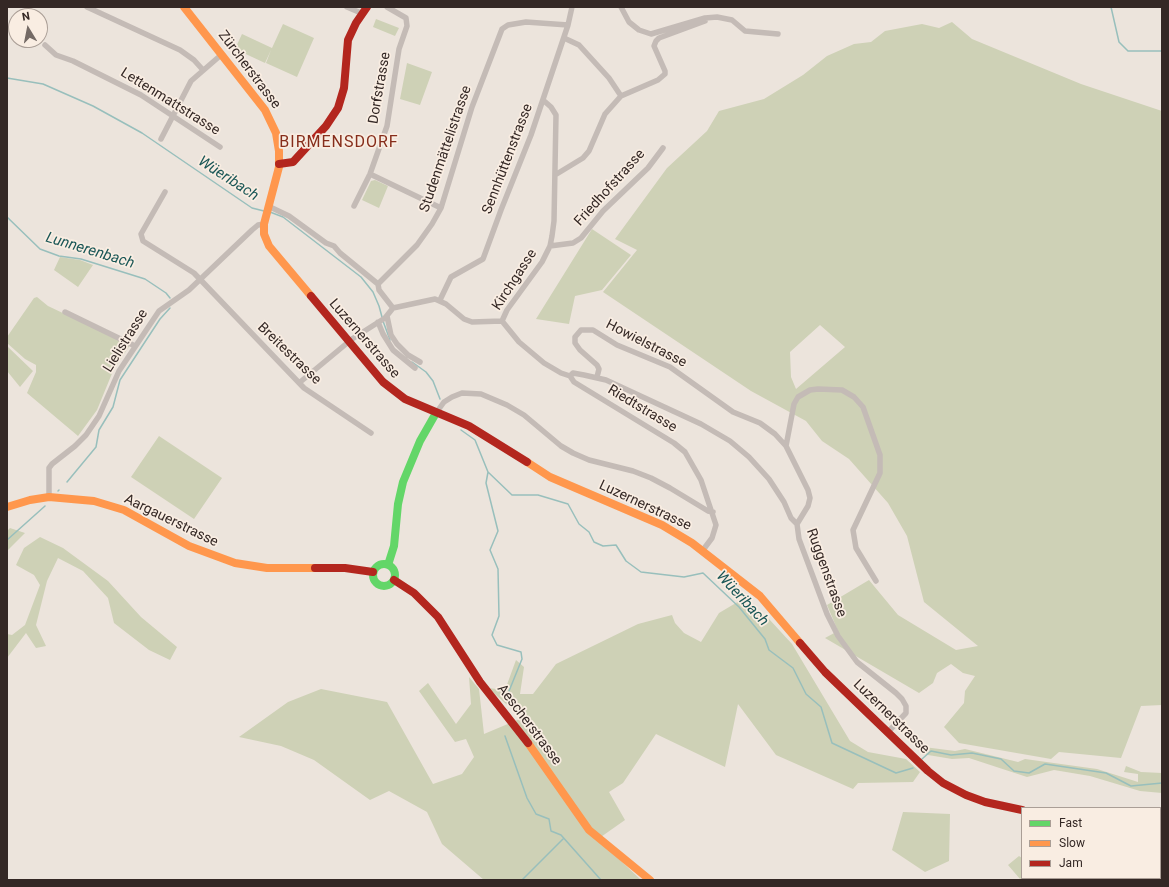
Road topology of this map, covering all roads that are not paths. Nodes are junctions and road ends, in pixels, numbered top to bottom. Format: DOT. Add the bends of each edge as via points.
graph roads {
  1 [pos="87,7"];
  2 [pos="184,7"];
  3 [pos="347,7"];
  4 [pos="387,7"];
  5 [pos="572,7"];
  6 [pos="621,7"];
  7 [pos="364,10"];
  8 [pos="704,21"];
  9 [pos="568,25"];
  10 [pos="778,34"];
  11 [pos="564,38"];
  12 [pos="48,48"];
  13 [pos="221,55"];
  14 [pos="203,70"];
  15 [pos="621,96"];
  16 [pos="543,100"];
  17 [pos="173,117"];
  18 [pos="161,139"];
  19 [pos="220,147"];
  20 [pos="663,148"];
  21 [pos="279,164"];
  22 [pos="370,174"];
  23 [pos="555,175"];
  24 [pos="165,192"];
  25 [pos="354,206"];
  26 [pos="441,208"];
  27 [pos="267,210"];
  28 [pos="264,224"];
  29 [pos="550,246"];
  30 [pos="200,280"];
  31 [pos="378,284"];
  32 [pos="440,300"];
  33 [pos="393,308"];
  34 [pos="65,312"];
  35 [pos="383,319"];
  36 [pos="502,321"];
  37 [pos="348,342"];
  38 [pos="135,346"];
  39 [pos="420,362"];
  40 [pos="415,368"];
  41 [pos="570,376"];
  42 [pos="597,377"];
  43 [pos="299,383"];
  44 [pos="436,413"];
  45 [pos="371,433"];
  46 [pos="786,446"];
  47 [pos="49,498"];
  48 [pos="7,507"];
  49 [pos="713,512"];
  50 [pos="797,524"];
  51 [pos="703,550"];
  52 [pos="388,565"];
  53 [pos="373,572"];
  54 [pos="394,580"];
  55 [pos="876,581"];
  56 [pos="888,732"];
  57 [pos="1021,810"];
  58 [pos="650,880"];
  1 -- 14 [label="street" via="180,50"];
  2 -- 13 [label="main road, Zürcherstrasse"];
  3 -- 7 [label="street"];
  4 -- 22 [label="street, Dorfstrasse" via="406,18 408,26 399,49 391,110"];
  5 -- 9 [label="street, Sennhüttenstrasse"];
  6 -- 10 [label="street" via="629,22 639,30 652,34 717,17 732,20 745,31"];
  7 -- 21 [label="main road" via="348,40 345,83 338,108 326,126 293,162"];
  8 -- 15 [label="street" via="659,38 654,46 665,74 658,80"];
  9 -- 11 [label="street, Sennhüttenstrasse"];
  9 -- 26 [label="street, Studenmättelistrasse" via="526,22 502,28 472,107"];
  11 -- 15 [label="street" via="579,45 609,78"];
  11 -- 16 [label="street, Sennhüttenstrasse"];
  12 -- 17 [label="street, Lettenmattstrasse" via="56,55 141,94"];
  13 -- 14 [label="street"];
  13 -- 21 [label="main road, Zürcherstrasse" via="258,100 272,122 278,141"];
  14 -- 17 [label="street" via="191,81"];
  15 -- 23 [label="street" via="605,114 589,151 583,158"];
  16 -- 23 [label="street, Kirchgasse" via="556,116"];
  16 -- 32 [label="street, Sennhüttenstrasse" via="484,259 451,277"];
  17 -- 18 [label="street"];
  17 -- 19 [label="street, Lettenmattstrasse"];
  20 -- 29 [label="street, Friedhofstrasse" via="648,168 603,211 581,238 573,243"];
  21 -- 27 [label="main road, Zürcherstrasse"];
  22 -- 25 [label="street, Dorfstrasse"];
  22 -- 26 [label="street"];
  23 -- 29 [label="street, Kirchgasse" via="554,221"];
  24 -- 30 [label="street, Breitestrasse" via="141,238 194,273"];
  26 -- 31 [label="street, Studenmättelistrasse" via="417,245"];
  27 -- 28 [label="main road, Zürcherstrasse"];
  27 -- 31 [label="street" via="289,216 334,246"];
  28 -- 30 [label="street, Lielistrasse" via="252,230"];
  28 -- 37 [label="main road, Luzernerstrasse" via="265,237 272,252"];
  29 -- 36 [label="street, Kirchgasse"];
  30 -- 38 [label="street, Lielistrasse" via="159,311"];
  30 -- 43 [label="street, Breitestrasse"];
  31 -- 33 [label="street" via="379,290"];
  32 -- 33 [label="street" via="428,299"];
  32 -- 36 [label="street, Kirchgasse" via="468,321"];
  33 -- 35 [label="street"];
  34 -- 38 [label="street"];
  35 -- 37 [label="street"];
  35 -- 39 [label="street" via="397,344"];
  35 -- 40 [label="street" via="383,334 393,350"];
  36 -- 41 [label="street, Riedtstrasse" via="531,353"];
  37 -- 43 [label="street"];
  37 -- 44 [label="main road, Luzernerstrasse" via="394,391"];
  38 -- 47 [label="street, Lielistrasse" via="119,371 100,416 86,435 49,468"];
  41 -- 42 [label="street, Ruggenstrasse" via="573,373"];
  41 -- 49 [label="street, Riedtstrasse" via="574,382 685,452 701,480"];
  42 -- 46 [label="street, Howielstrasse" via="597,365 575,343 575,337 581,330 593,330 617,345 670,367 733,412 760,423"];
  42 -- 50 [label="street, Ruggenstrasse" via="701,424 730,441 769,479"];
  43 -- 45 [label="street, Breitestrasse"];
  44 -- 49 [label="street" via="444,402 452,397 462,393 481,394 524,415 560,446 573,453 651,478"];
  44 -- 51 [label="main road, Luzernerstrasse" via="469,426 550,477 662,525"];
  44 -- 52 [label="main road" via="403,482 398,500 395,541"];
  46 -- 50 [label="street" via="810,498"];
  46 -- 55 [label="street" via="794,404 803,393 818,389 842,390 854,397 863,408 880,455 881,465 873,490 852,530 856,548"];
  47 -- 48 [label="main road, Aargauerstrasse" via="30,500"];
  47 -- 53 [label="main road, Aargauerstrasse" via="83,499 109,505 132,514 206,553 235,563 267,568 340,568"];
  49 -- 51 [label="street, Riedtstrasse" via="716,525 714,534"];
  50 -- 56 [label="street, Ruggenstrasse" via="801,546 838,636 857,662 896,693 906,706 906,713"];
  51 -- 56 [label="main road, Luzernerstrasse" via="760,596 825,672"];
  52 -- 53 [label="main road" via="379,565"];
  52 -- 54 [label="main road" via="394,571"];
  53 -- 54 [label="main road" via="374,581 381,586 390,585"];
  54 -- 58 [label="main road, Aescherstrasse" via="414,593 438,617 480,682 530,746 589,830"];
  56 -- 57 [label="main road, Luzernerstrasse" via="943,783 986,802"];
}
